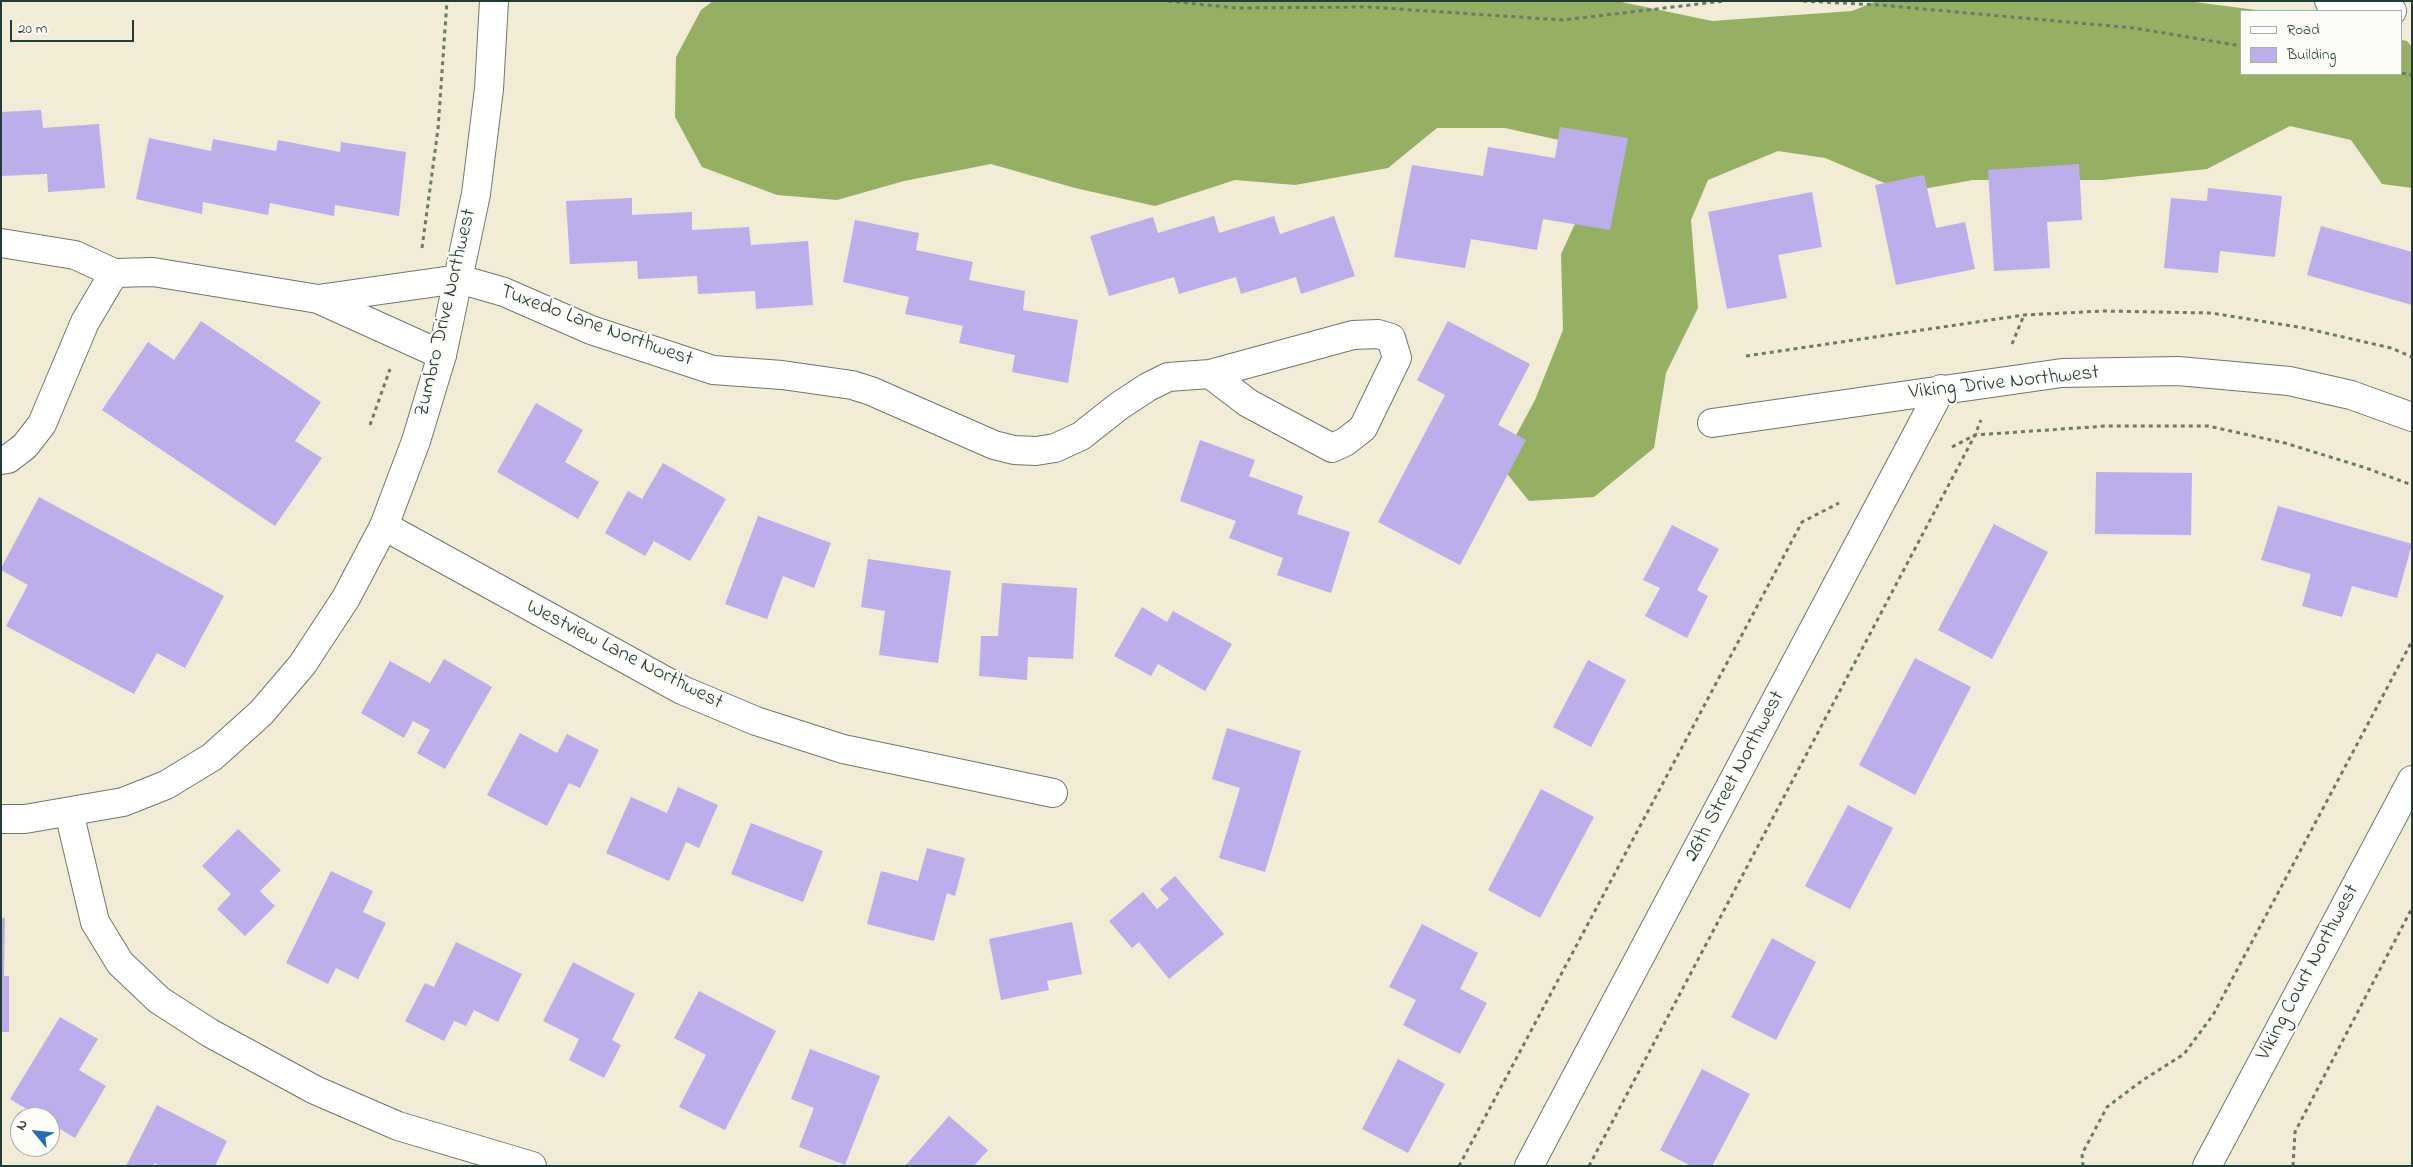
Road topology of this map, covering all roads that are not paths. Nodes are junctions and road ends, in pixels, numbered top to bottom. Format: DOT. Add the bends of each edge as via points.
graph roads {
  1 [pos="494,1"];
  2 [pos="2329,1"];
  3 [pos="2386,10"];
  4 [pos="1,243"];
  5 [pos="114,273"];
  6 [pos="458,279"];
  7 [pos="318,299"];
  8 [pos="442,355"];
  9 [pos="1210,374"];
  10 [pos="1941,389"];
  11 [pos="2412,417"];
  12 [pos="1712,424"];
  13 [pos="1,460"];
  14 [pos="384,526"];
  15 [pos="2412,780"];
  16 [pos="1053,793"];
  17 [pos="69,812"];
  18 [pos="1,819"];
  19 [pos="532,1166"];
  20 [pos="1530,1166"];
  21 [pos="2207,1166"];
  1 -- 6 [label="street, Zumbro Drive Northwest" via="488,99 476,194"];
  2 -- 3 [label="street"];
  4 -- 5 [label="street" via="75,255"];
  5 -- 7 [label="street" via="153,272"];
  5 -- 13 [label="street" via="85,322 42,424 25,446 8,459"];
  6 -- 7 [label="street"];
  6 -- 8 [label="street, Zumbro Drive Northwest"];
  6 -- 9 [label="street, Tuxedo Lane Northwest" via="504,292 591,330 713,370 852,385 994,446 1014,450 1055,448 1081,436 1119,406 1168,377"];
  7 -- 8 [label="street"];
  8 -- 14 [label="street, Zumbro Drive Northwest" via="416,441"];
  9 -- 9 [label="street, Tuxedo Lane Northwest" via="1248,403 1332,448 1363,428 1397,358 1391,338 1378,334 1353,335"];
  10 -- 11 [label="street, Viking Drive Northwest" via="2062,373 2178,371 2289,381 2351,395"];
  10 -- 12 [label="street, Viking Drive Northwest"];
  10 -- 20 [label="street, 26th Street Northwest"];
  14 -- 16 [label="street, Westview Lane Northwest" via="682,690 756,721 843,749"];
  14 -- 17 [label="street, Zumbro Drive Northwest" via="346,598 302,664 261,713 212,758 166,785 123,802"];
  15 -- 21 [label="street, Viking Court Northwest"];
  17 -- 18 [label="street, Zumbro Drive Northwest"];
  17 -- 19 [label="street" via="95,922 120,963 159,1000 210,1033 315,1090 398,1126"];
}
